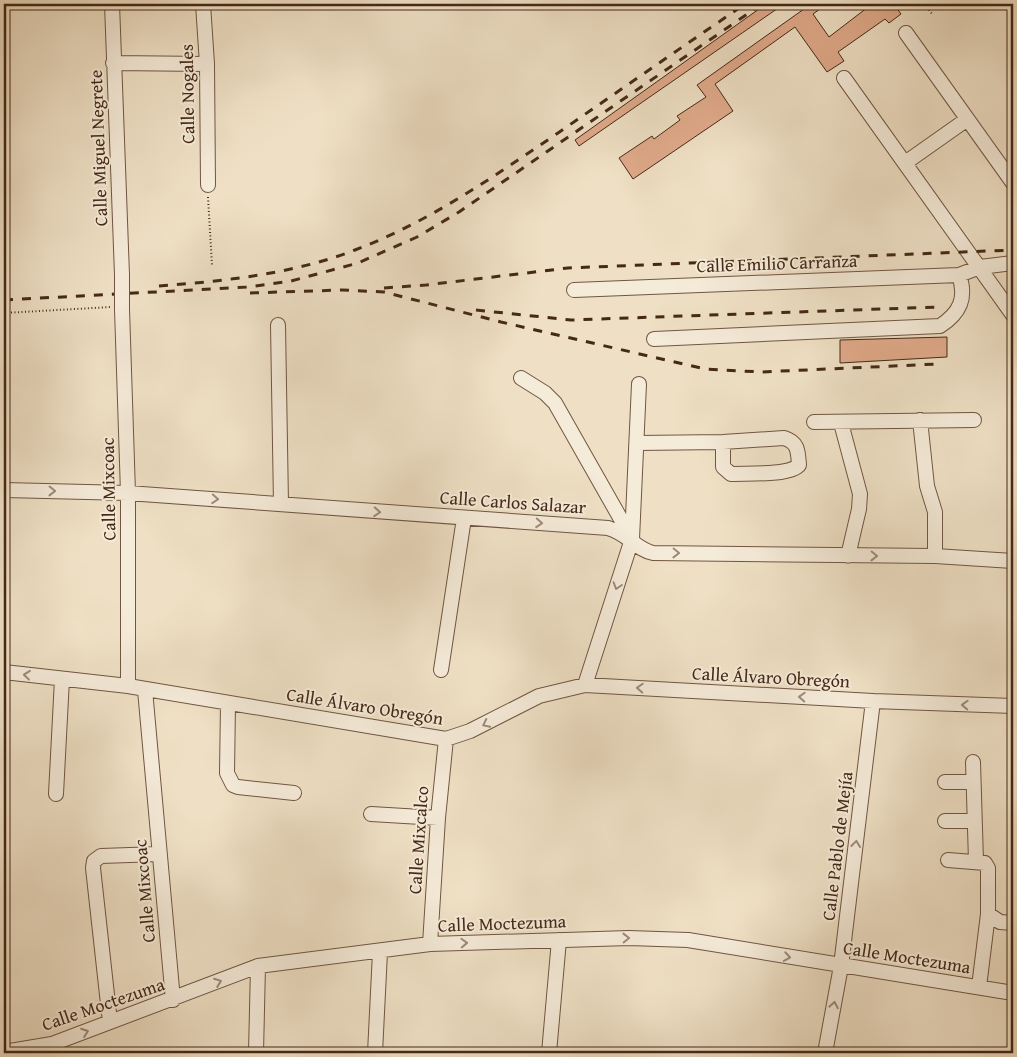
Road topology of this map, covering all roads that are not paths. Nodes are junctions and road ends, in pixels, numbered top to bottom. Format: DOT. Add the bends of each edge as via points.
graph roads {
  1 [pos="112,4"];
  2 [pos="203,4"];
  3 [pos="906,33"];
  4 [pos="113,63"];
  5 [pos="207,64"];
  6 [pos="844,78"];
  7 [pos="966,120"];
  8 [pos="905,163"];
  9 [pos="208,184"];
  10 [pos="1013,184"];
  11 [pos="1013,264"];
  12 [pos="980,267"];
  13 [pos="959,275"];
  14 [pos="574,290"];
  15 [pos="122,292"];
  16 [pos="1013,315"];
  17 [pos="278,325"];
  18 [pos="654,339"];
  19 [pos="521,378"];
  20 [pos="639,384"];
  21 [pos="920,420"];
  22 [pos="974,420"];
  23 [pos="814,422"];
  24 [pos="841,423"];
  25 [pos="723,442"];
  26 [pos="637,443"];
  27 [pos="4,490"];
  28 [pos="128,492"];
  29 [pos="281,504"];
  30 [pos="464,518"];
  31 [pos="632,539"];
  32 [pos="848,556"];
  33 [pos="935,556"];
  34 [pos="1013,561"];
  35 [pos="441,670"];
  36 [pos="4,672"];
  37 [pos="62,678"];
  38 [pos="585,685"];
  39 [pos="128,686"];
  40 [pos="145,690"];
  41 [pos="873,702"];
  42 [pos="228,704"];
  43 [pos="1013,706"];
  44 [pos="446,739"];
  45 [pos="972,762"];
  46 [pos="945,782"];
  47 [pos="973,782"];
  48 [pos="294,793"];
  49 [pos="56,794"];
  50 [pos="371,814"];
  51 [pos="438,818"];
  52 [pos="945,821"];
  53 [pos="974,821"];
  54 [pos="159,854"];
  55 [pos="948,860"];
  56 [pos="979,861"];
  57 [pos="988,914"];
  58 [pos="1013,923"];
  59 [pos="559,940"];
  60 [pos="430,944"];
  61 [pos="380,952"];
  62 [pos="258,966"];
  63 [pos="841,966"];
  64 [pos="979,987"];
  65 [pos="1013,994"];
  66 [pos="172,1000"];
  67 [pos="110,1022"];
  68 [pos="52,1049"];
  69 [pos="4,1052"];
  70 [pos="256,1053"];
  71 [pos="375,1053"];
  72 [pos="549,1053"];
  73 [pos="825,1053"];
  1 -- 4 [label="street, Calle Miguel Negrete"];
  2 -- 5 [label="street, Calle Nogales"];
  3 -- 7 [label="street"];
  4 -- 5 [label="street"];
  4 -- 15 [label="street, Calle Miguel Negrete, bridge"];
  5 -- 9 [label="street, Calle Nogales"];
  6 -- 8 [label="street"];
  7 -- 8 [label="street"];
  7 -- 10 [label="street"];
  8 -- 12 [label="street"];
  11 -- 12 [label="street, Calle Emilio Carranza"];
  12 -- 13 [label="street, Calle Emilio Carranza"];
  12 -- 16 [label="street"];
  13 -- 14 [label="street, Calle Emilio Carranza"];
  13 -- 18 [label="street" via="963,294 961,306 940,326"];
  15 -- 28 [label="street, Calle Mixcoac, bridge" via="117,308"];
  17 -- 29 [label="street"];
  19 -- 31 [label="street" via="555,403"];
  20 -- 26 [label="street"];
  21 -- 22 [label="street"];
  21 -- 24 [label="street"];
  21 -- 33 [label="street" via="927,486 935,512"];
  23 -- 24 [label="street"];
  24 -- 32 [label="street" via="860,494"];
  25 -- 25 [label="street" via="792,440 799,464 795,469 786,471 731,474 723,467"];
  25 -- 26 [label="street"];
  26 -- 31 [label="street"];
  27 -- 28 [label="street, Calle Carlos Salazar, one-way"];
  28 -- 29 [label="street, Calle Carlos Salazar, one-way"];
  28 -- 39 [label="street, Calle Mixcoac"];
  29 -- 30 [label="street, Calle Carlos Salazar, one-way"];
  30 -- 31 [label="street, Calle Carlos Salazar, one-way" via="608,528"];
  30 -- 35 [label="street"];
  31 -- 32 [label="street, Calle Carlos Salazar, one-way" via="640,548 653,553"];
  31 -- 38 [label="street, one-way"];
  32 -- 33 [label="street, Calle Carlos Salazar, one-way"];
  33 -- 34 [label="street, Calle Carlos Salazar"];
  37 -- 36 [label="street, Calle Álvaro Obregón, one-way"];
  37 -- 39 [label="street, Calle Álvaro Obregón"];
  37 -- 49 [label="street"];
  41 -- 38 [label="street, Calle Álvaro Obregón, one-way"];
  38 -- 44 [label="street, Calle Álvaro Obregón, one-way" via="539,696 477,728"];
  39 -- 40 [label="street, Calle Álvaro Obregón"];
  40 -- 42 [label="street, Calle Álvaro Obregón"];
  40 -- 54 [label="street, Calle Mixcoac"];
  43 -- 41 [label="street, Calle Álvaro Obregón, one-way"];
  63 -- 41 [label="street, Calle Pablo de Mejía, one-way"];
  42 -- 44 [label="street, Calle Álvaro Obregón"];
  42 -- 48 [label="street" via="227,773 233,785"];
  44 -- 51 [label="street, Calle Mixcalco"];
  45 -- 47 [label="street"];
  46 -- 47 [label="street"];
  47 -- 53 [label="street"];
  50 -- 51 [label="street"];
  51 -- 60 [label="street, Calle Mixcalco"];
  52 -- 53 [label="street"];
  53 -- 56 [label="street"];
  54 -- 66 [label="street, Calle Mixcoac"];
  54 -- 67 [label="street" via="101,856 94,861"];
  55 -- 56 [label="street"];
  56 -- 57 [label="street" via="988,868"];
  57 -- 58 [label="street" via="1000,922"];
  57 -- 64 [label="street"];
  60 -- 59 [label="street, Calle Moctezuma, one-way"];
  59 -- 63 [label="street, Calle Moctezuma, one-way" via="688,940"];
  59 -- 72 [label="street"];
  60 -- 61 [label="street, Calle Moctezuma"];
  61 -- 62 [label="street, Calle Moctezuma"];
  61 -- 71 [label="street"];
  66 -- 62 [label="street, Calle Moctezuma, one-way"];
  62 -- 70 [label="street"];
  63 -- 64 [label="street, Calle Moctezuma"];
  73 -- 63 [label="street, Calle Pablo de Mejía, one-way"];
  64 -- 65 [label="street, Calle Moctezuma"];
  66 -- 67 [label="street, Calle Moctezuma"];
  68 -- 67 [label="street, Calle Moctezuma, one-way"];
  68 -- 69 [label="street, Calle Moctezuma"];
}
